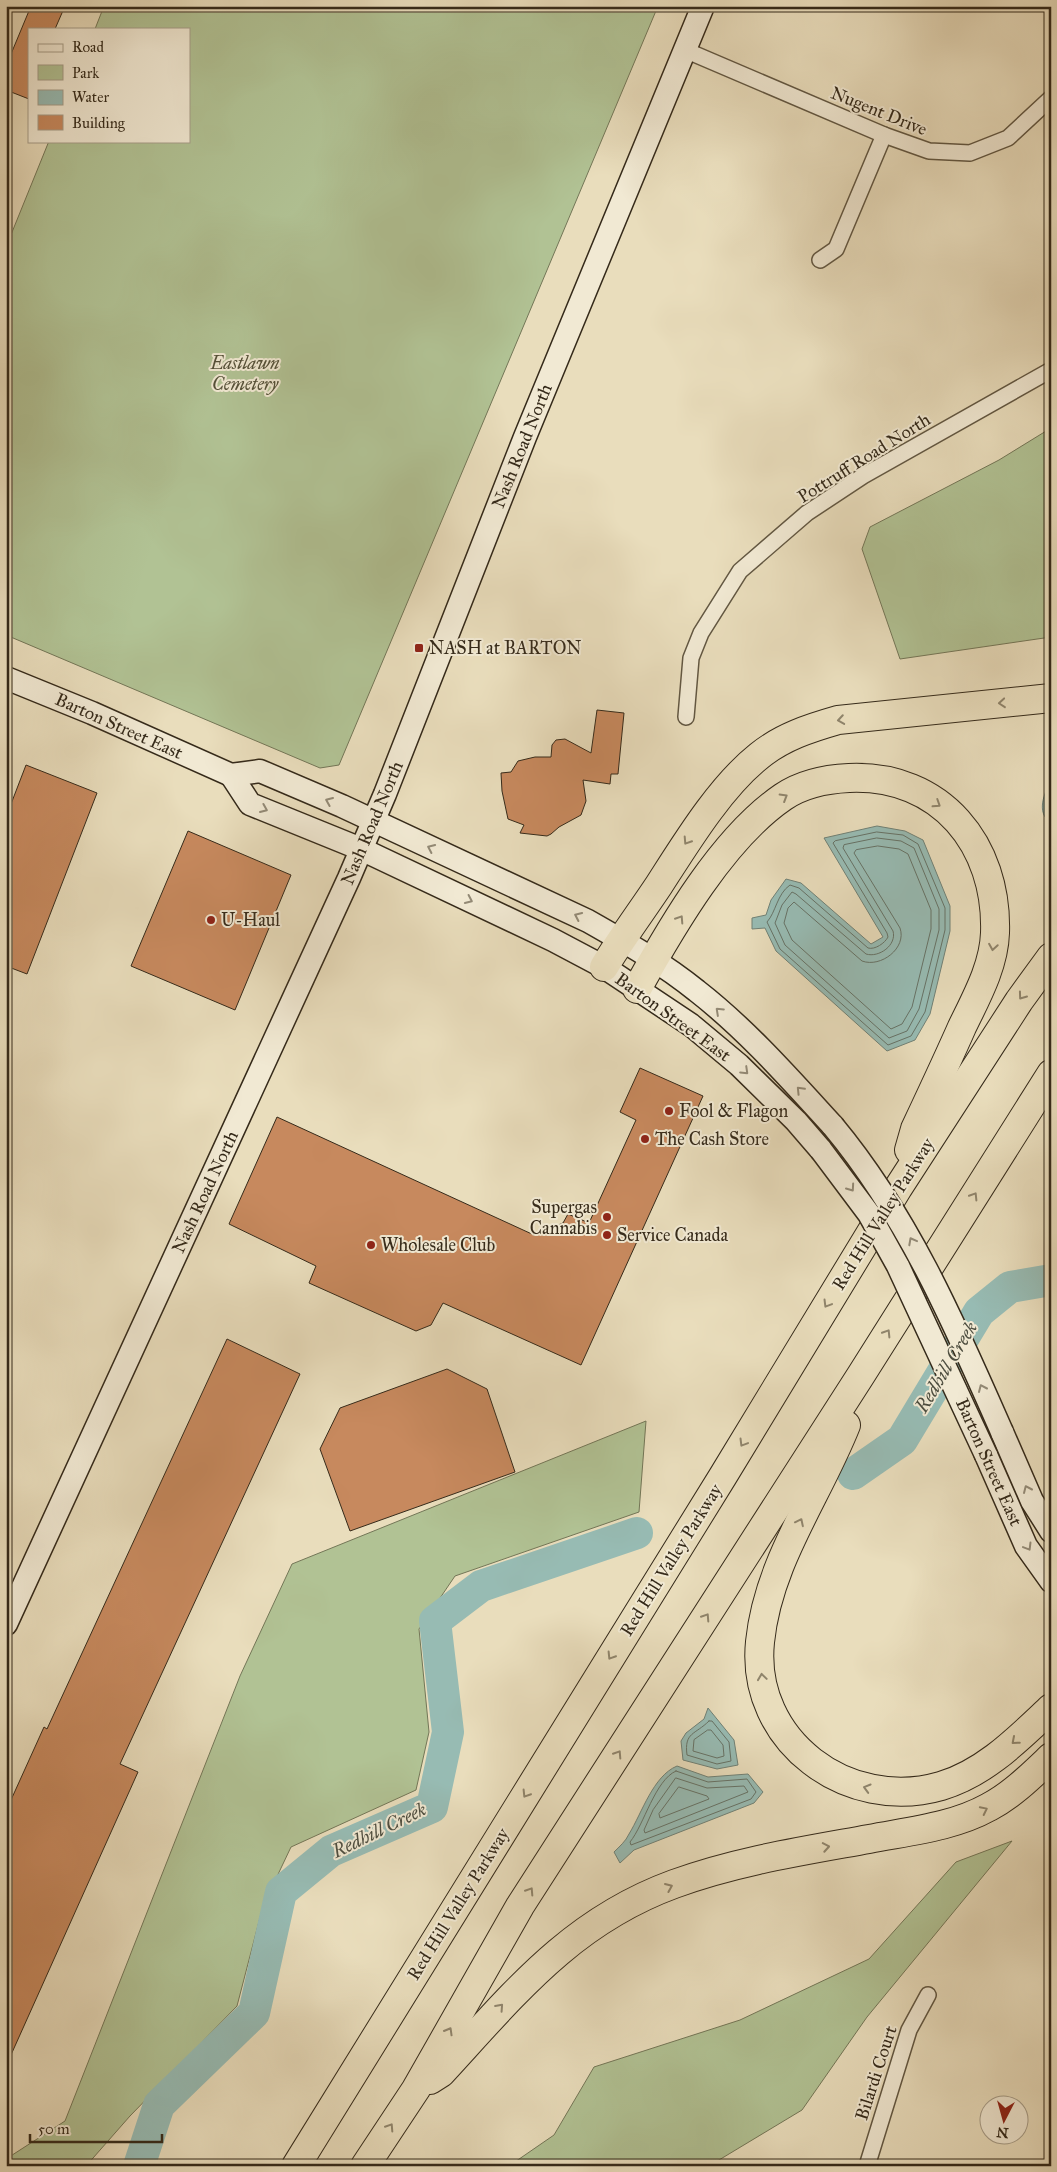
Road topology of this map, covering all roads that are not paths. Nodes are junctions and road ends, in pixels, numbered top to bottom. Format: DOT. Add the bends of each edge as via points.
graph roads {
  1 [pos="703,6"];
  2 [pos="685,50"];
  3 [pos="1051,98"];
  4 [pos="884,135"];
  5 [pos="820,260"];
  6 [pos="1051,370"];
  7 [pos="6,678"];
  8 [pos="1051,698"];
  9 [pos="686,717"];
  10 [pos="231,775"];
  11 [pos="373,821"];
  12 [pos="361,849"];
  13 [pos="621,939"];
  14 [pos="1051,957"];
  15 [pos="653,960"];
  16 [pos="604,967"];
  17 [pos="637,988"];
  18 [pos="1051,1074"];
  19 [pos="898,1188"];
  20 [pos="861,1375"];
  21 [pos="1051,1531"];
  22 [pos="1051,1581"];
  23 [pos="6,1624"];
  24 [pos="1051,1708"];
  25 [pos="1051,1757"];
  26 [pos="928,1995"];
  27 [pos="416,2088"];
  28 [pos="296,2166"];
  29 [pos="365,2166"];
  30 [pos="867,2166"];
  1 -- 2 [label="main road, Nash Road North"];
  2 -- 4 [label="street, Nugent Drive"];
  2 -- 11 [label="main road, Nash Road North" via="525,437"];
  3 -- 4 [label="street, Nugent Drive" via="1008,138 970,153 929,151"];
  4 -- 5 [label="street" via="836,249"];
  6 -- 9 [label="street, Pottruff Road North" via="863,476 807,514 740,571 701,633 692,658"];
  7 -- 10 [label="main road, Barton Street East"];
  8 -- 13 [label="highway, one-way" via="838,720 783,740 758,756 716,802"];
  11 -- 10 [label="main road, Barton Street East, one-way" via="260,771"];
  10 -- 12 [label="main road, Barton Street East, one-way" via="250,804"];
  11 -- 12 [label="main road, Nash Road North"];
  13 -- 11 [label="main road, Barton Street East, one-way"];
  12 -- 16 [label="main road, Barton Street East, one-way"];
  12 -- 23 [label="main road, Nash Road North"];
  13 -- 15 [label="main road, Barton Street East"];
  13 -- 16 [label="highway"];
  14 -- 19 [label="highway, Red Hill Valley Parkway, one-way"];
  15 -- 17 [label="highway"];
  15 -- 19 [label="highway, one-way" via="707,876 746,830 786,795 812,784 863,778 917,790 948,811 967,830 988,873 994,895 993,953 915,1128"];
  21 -- 15 [label="main road, Barton Street East, one-way, bridge" via="1032,1501 946,1308 903,1225 849,1144 755,1044 704,997"];
  16 -- 17 [label="main road, Barton Street East"];
  17 -- 22 [label="main road, Barton Street East, one-way, bridge" via="691,1025 739,1065 796,1121 869,1214 898,1266 1026,1546"];
  20 -- 18 [label="highway, one-way"];
  19 -- 28 [label="highway, Red Hill Valley Parkway, one-way"];
  24 -- 20 [label="highway, one-way" via="973,1773 941,1786 909,1792 875,1790 848,1782 806,1758 782,1730 762,1682 760,1644 770,1589 787,1546 846,1427"];
  27 -- 20 [label="highway, one-way" via="520,1906"];
  27 -- 25 [label="highway, one-way" via="441,2073 542,1965 586,1930 625,1908 672,1885 720,1869 960,1821 990,1807"];
  26 -- 30 [label="street, Bilardi Court" via="908,2030"];
  29 -- 27 [label="highway, one-way"];
}
